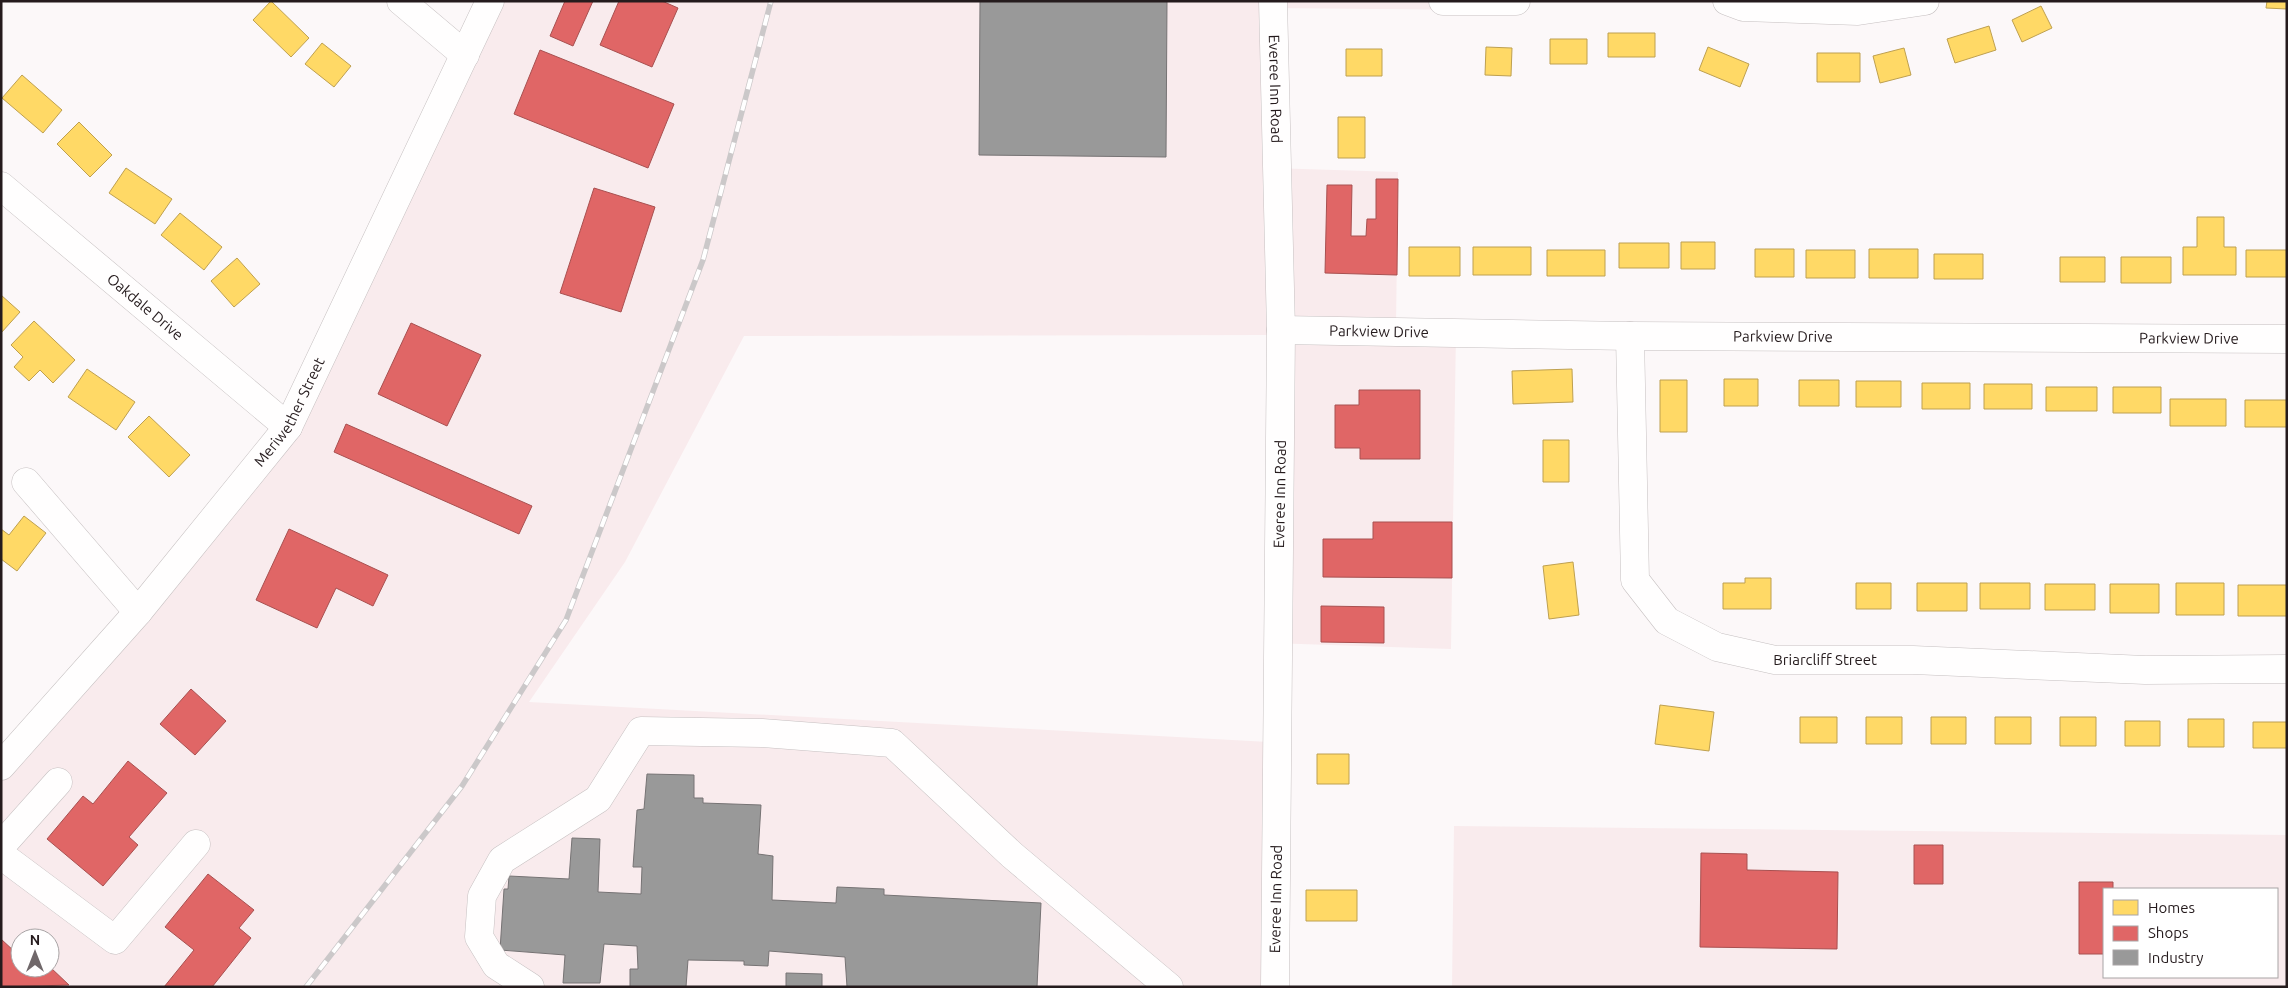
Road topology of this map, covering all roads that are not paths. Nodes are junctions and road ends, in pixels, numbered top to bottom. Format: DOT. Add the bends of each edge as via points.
graph roads {
  1 [pos="401,1"];
  2 [pos="490,1"];
  3 [pos="1273,1"];
  4 [pos="1443,1"];
  5 [pos="1516,1"];
  6 [pos="1726,1"];
  7 [pos="1925,1"];
  8 [pos="465,55"];
  9 [pos="1,186"];
  10 [pos="1281,330"];
  11 [pos="1630,336"];
  12 [pos="2287,339"];
  13 [pos="288,427"];
  14 [pos="26,482"];
  15 [pos="138,612"];
  16 [pos="2287,669"];
  17 [pos="1,766"];
  18 [pos="58,782"];
  19 [pos="196,844"];
  20 [pos="1,846"];
  21 [pos="1,855"];
  22 [pos="530,987"];
  23 [pos="1169,987"];
  24 [pos="1275,987"];
  1 -- 8 [label="street"];
  2 -- 8 [label="street, Meriwether Street"];
  3 -- 10 [label="street, Everee Inn Road"];
  4 -- 5 [label="street"];
  6 -- 7 [label="street" via="1743,7 1858,11"];
  8 -- 13 [label="street, Meriwether Street"];
  9 -- 13 [label="street, Oakdale Drive"];
  10 -- 11 [label="street, Parkview Drive"];
  10 -- 24 [label="street, Everee Inn Road"];
  11 -- 12 [label="street, Parkview Drive"];
  11 -- 16 [label="street, Briarcliff Street" via="1635,580 1667,620 1717,647 1775,660 1913,660 2145,670"];
  13 -- 15 [label="street, Meriwether Street"];
  14 -- 15 [label="street"];
  15 -- 17 [label="street, Meriwether Street"];
  18 -- 20 [label="street"];
  19 -- 21 [label="street" via="115,940"];
  22 -- 23 [label="street" via="496,965 479,937 482,896 502,860 598,799 641,731 762,733 892,743 1012,855"];
}
